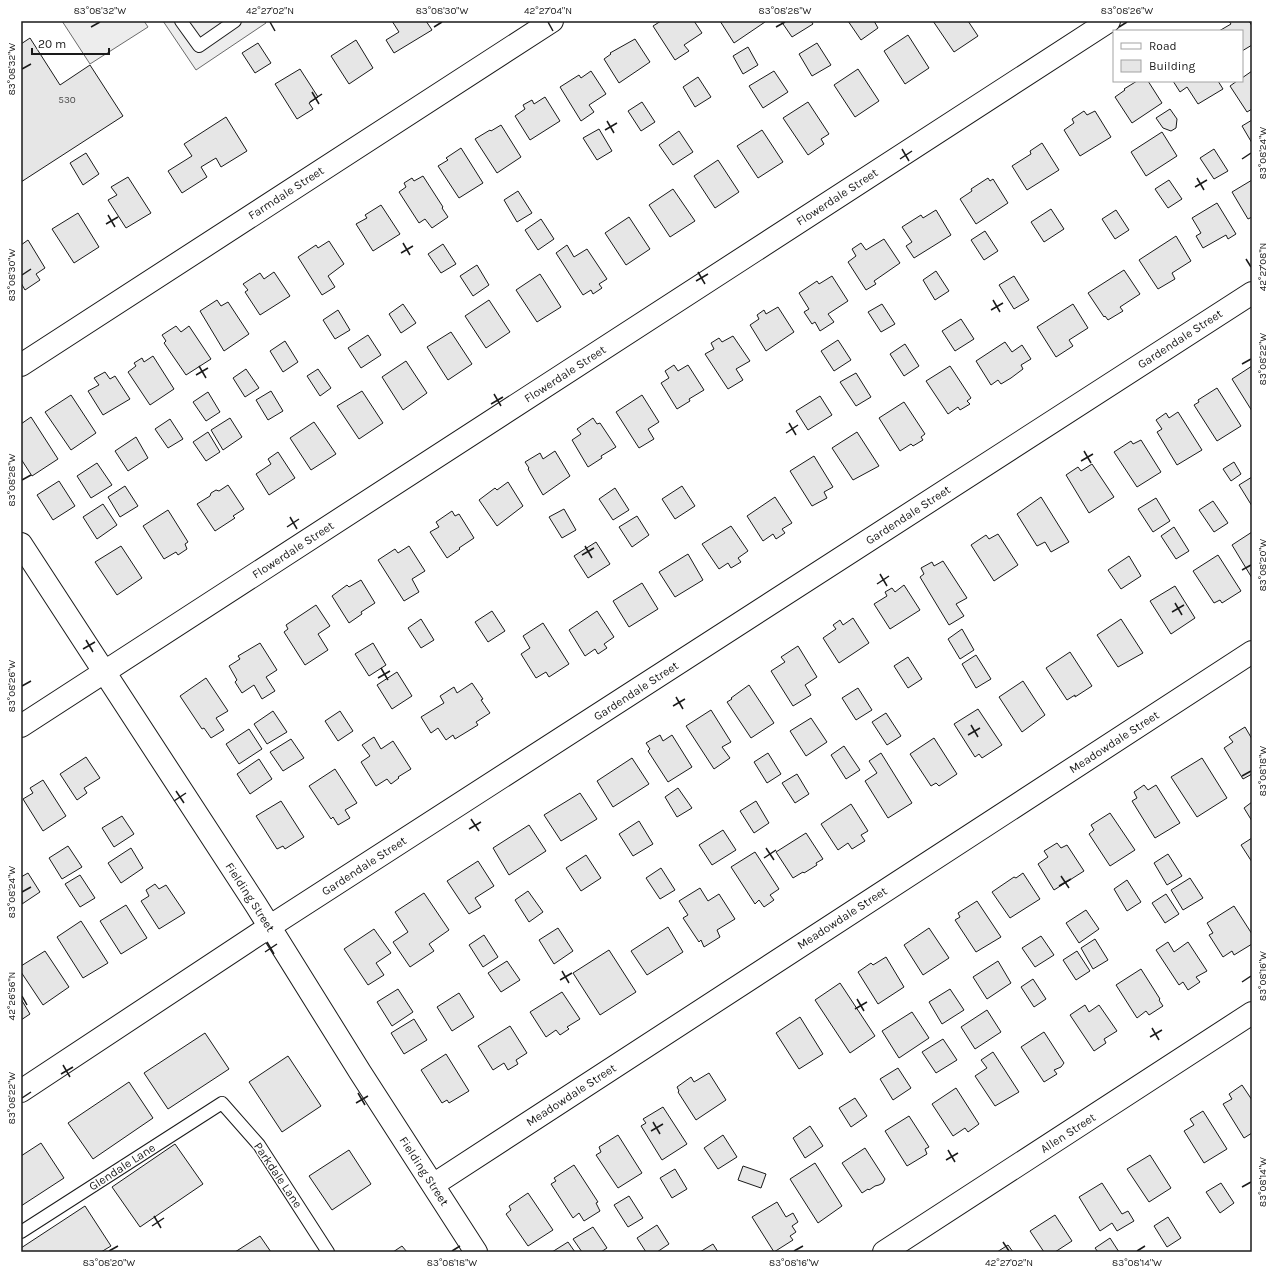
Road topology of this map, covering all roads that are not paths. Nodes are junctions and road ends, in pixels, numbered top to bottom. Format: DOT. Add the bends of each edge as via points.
graph roads {
  1 [pos="181,21"];
  2 [pos="235,21"];
  3 [pos="552,21"];
  4 [pos="1109,21"];
  5 [pos="1252,292"];
  6 [pos="21,365"];
  7 [pos="21,544"];
  8 [pos="1252,652"];
  9 [pos="104,672"];
  10 [pos="21,726"];
  11 [pos="269,927"];
  12 [pos="1252,1013"];
  13 [pos="21,1091"];
  14 [pos="222,1103"];
  15 [pos="433,1185"];
  16 [pos="21,1232"];
  17 [pos="328,1252"];
  18 [pos="476,1252"];
  19 [pos="884,1252"];
  1 -- 2 [label="lane" via="199,46"];
  3 -- 6 [label="street, Farmdale Street"];
  4 -- 9 [label="street, Flowerdale Street"];
  5 -- 11 [label="street, Gardendale Street"];
  7 -- 9 [label="street, Fielding Street"];
  8 -- 15 [label="street, Meadowdale Street"];
  9 -- 10 [label="street, Flowerdale Street"];
  9 -- 11 [label="street, Fielding Street"];
  11 -- 13 [label="street, Gardendale Street"];
  11 -- 15 [label="street, Fielding Street"];
  12 -- 19 [label="street, Allen Street"];
  14 -- 16 [label="lane, Glendale Lane"];
  14 -- 17 [label="lane, Parkdale Lane" via="260,1145"];
  15 -- 18 [label="street, Fielding Street"];
}
